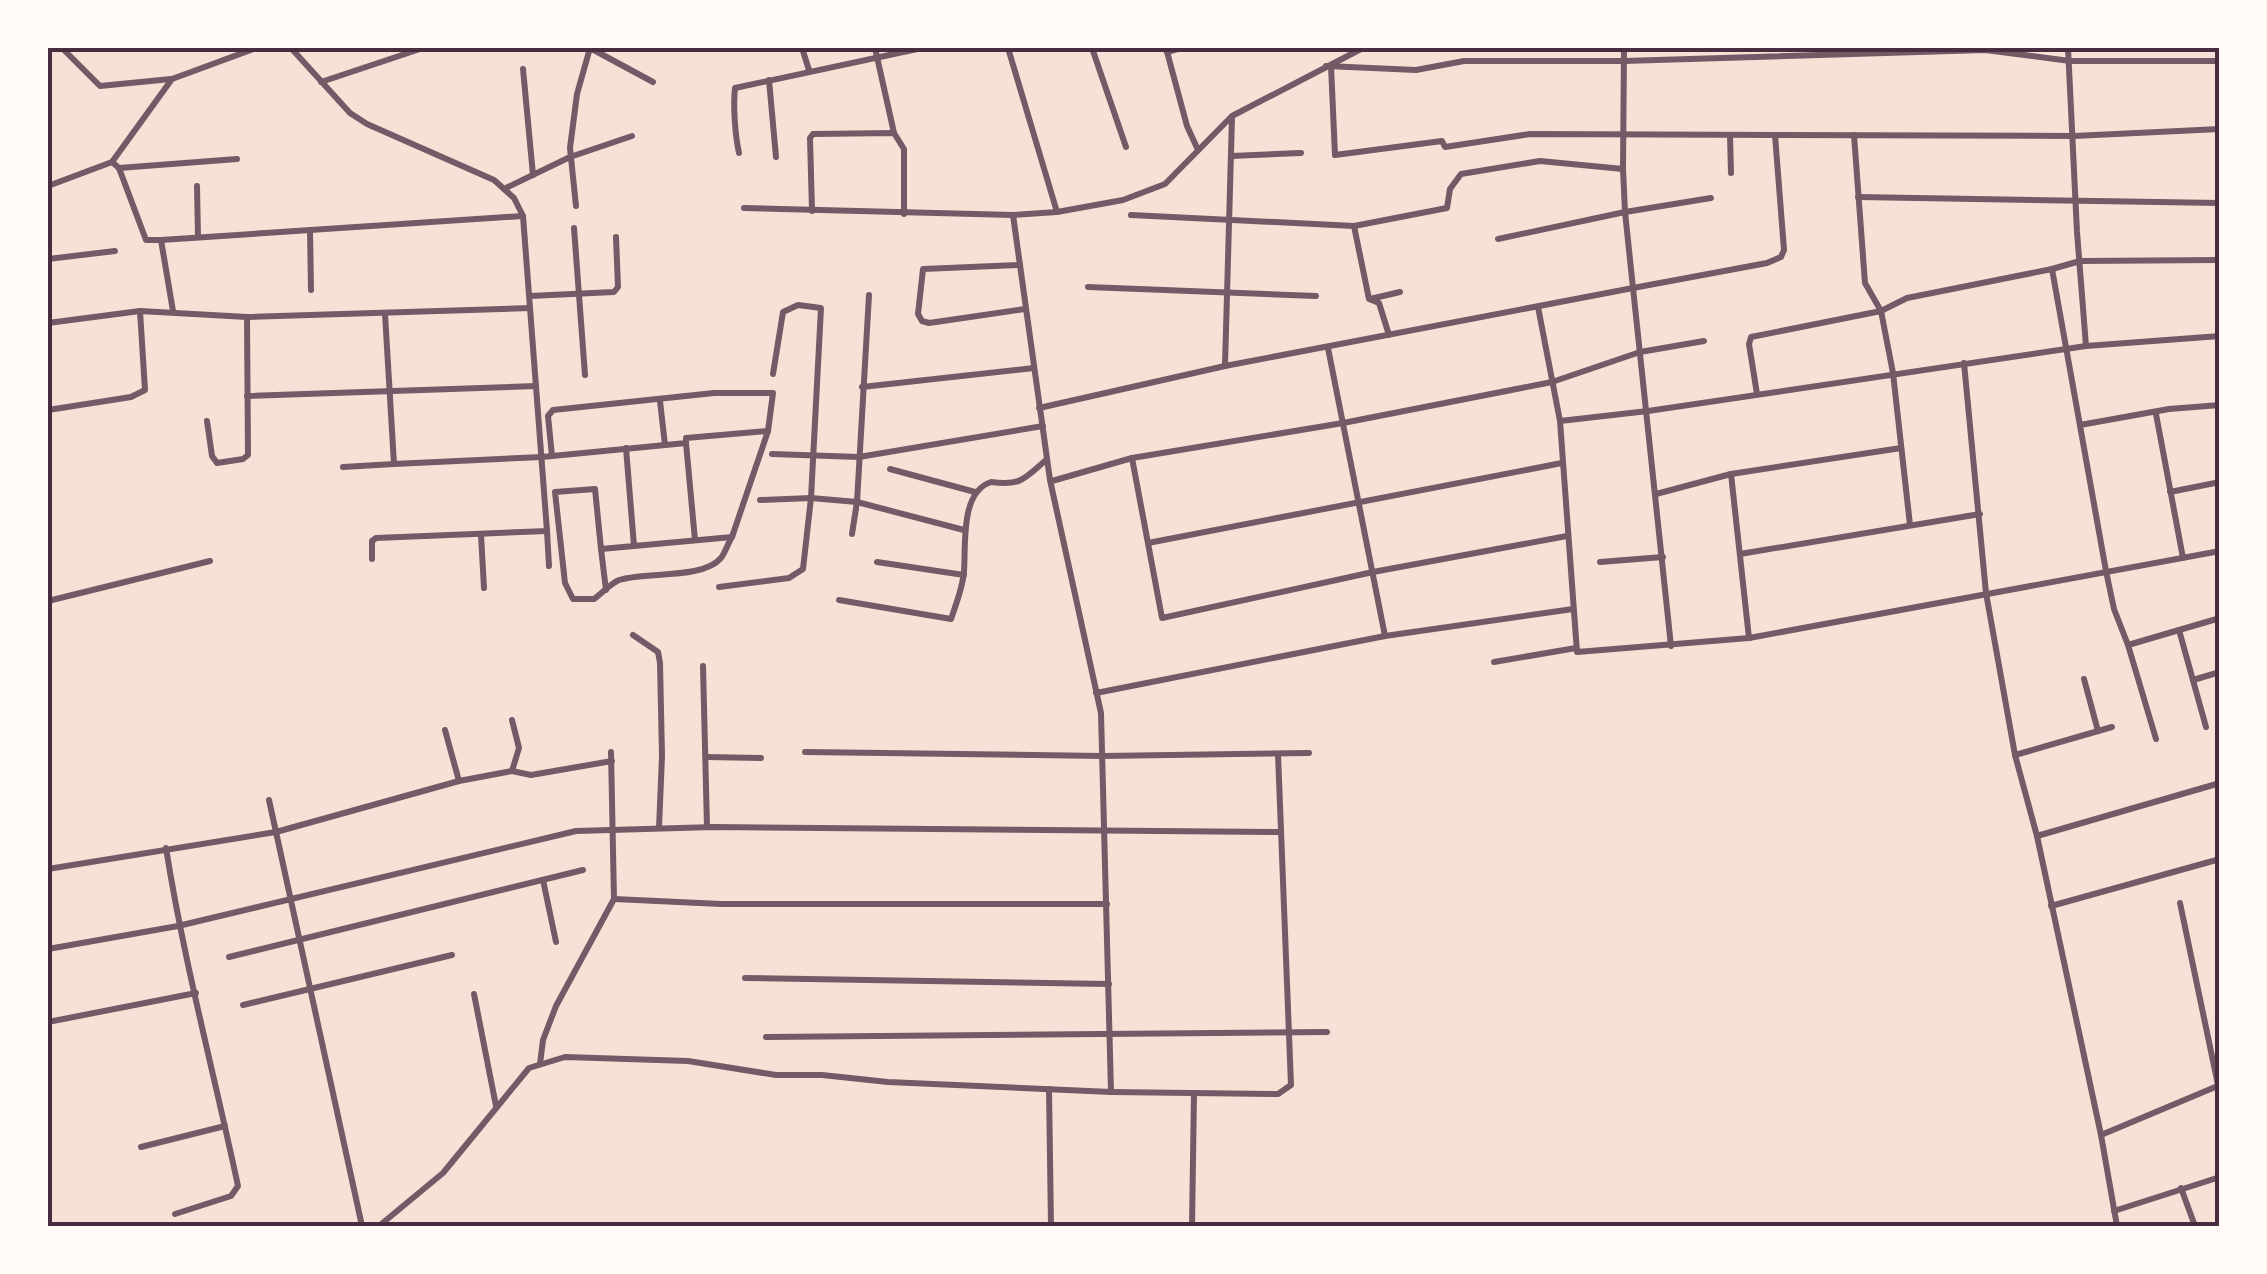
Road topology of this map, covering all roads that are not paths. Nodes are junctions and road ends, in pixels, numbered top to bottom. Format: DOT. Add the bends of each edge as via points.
graph roads {
  1 [pos="62,48"];
  2 [pos="256,48"];
  3 [pos="291,48"];
  4 [pos="423,48"];
  5 [pos="802,48"];
  6 [pos="922,48"];
  7 [pos="1008,48"];
  8 [pos="1092,48"];
  9 [pos="1181,48"];
  10 [pos="1363,48"];
  11 [pos="1624,48"];
  12 [pos="2068,48"];
  13 [pos="1166,50"];
  14 [pos="876,52"];
  15 [pos="1624,61"];
  16 [pos="2070,61"];
  17 [pos="2220,61"];
  18 [pos="1328,66"];
  19 [pos="523,69"];
  20 [pos="809,70"];
  21 [pos="172,79"];
  22 [pos="769,80"];
  23 [pos="321,82"];
  24 [pos="653,82"];
  25 [pos="1232,116"];
  26 [pos="2220,129"];
  27 [pos="894,133"];
  28 [pos="1625,135"];
  29 [pos="1730,135"];
  30 [pos="1775,135"];
  31 [pos="1854,135"];
  32 [pos="632,136"];
  33 [pos="2074,136"];
  34 [pos="1126,147"];
  35 [pos="1198,150"];
  36 [pos="1301,153"];
  37 [pos="739,154"];
  38 [pos="1231,156"];
  39 [pos="570,157"];
  40 [pos="776,157"];
  41 [pos="238,159"];
  42 [pos="116,165"];
  43 [pos="1624,169"];
  44 [pos="1731,173"];
  45 [pos="533,175"];
  46 [pos="48,186"];
  47 [pos="197,186"];
  48 [pos="506,188"];
  49 [pos="1858,196"];
  50 [pos="1711,198"];
  51 [pos="2076,202"];
  52 [pos="2220,203"];
  53 [pos="576,206"];
  54 [pos="744,208"];
  55 [pos="812,212"];
  56 [pos="1057,212"];
  57 [pos="1625,212"];
  58 [pos="904,214"];
  59 [pos="523,216"];
  60 [pos="1013,216"];
  61 [pos="1132,216"];
  62 [pos="1230,220"];
  63 [pos="1354,226"];
  64 [pos="574,228"];
  65 [pos="310,230"];
  66 [pos="198,238"];
  67 [pos="616,238"];
  68 [pos="1498,239"];
  69 [pos="161,240"];
  70 [pos="115,251"];
  71 [pos="48,259"];
  72 [pos="2220,260"];
  73 [pos="2080,261"];
  74 [pos="1020,265"];
  75 [pos="2052,269"];
  76 [pos="1088,287"];
  77 [pos="1633,288"];
  78 [pos="311,290"];
  79 [pos="1226,292"];
  80 [pos="1400,292"];
  81 [pos="578,294"];
  82 [pos="868,295"];
  83 [pos="530,296"];
  84 [pos="1316,296"];
  85 [pos="1369,299"];
  86 [pos="1538,306"];
  87 [pos="530,308"];
  88 [pos="1026,309"];
  89 [pos="173,310"];
  90 [pos="140,311"];
  91 [pos="1881,312"];
  92 [pos="385,314"];
  93 [pos="247,318"];
  94 [pos="48,323"];
  95 [pos="1389,335"];
  96 [pos="2220,336"];
  97 [pos="1704,341"];
  98 [pos="2086,346"];
  99 [pos="1328,348"];
  100 [pos="2066,348"];
  101 [pos="1640,352"];
  102 [pos="1964,363"];
  103 [pos="1224,366"];
  104 [pos="1034,368"];
  105 [pos="1893,373"];
  106 [pos="773,374"];
  107 [pos="586,375"];
  108 [pos="1552,382"];
  109 [pos="536,386"];
  110 [pos="862,387"];
  111 [pos="390,392"];
  112 [pos="1757,394"];
  113 [pos="247,396"];
  114 [pos="660,400"];
  115 [pos="2220,405"];
  116 [pos="1040,408"];
  117 [pos="48,410"];
  118 [pos="1648,412"];
  119 [pos="2156,414"];
  120 [pos="207,420"];
  121 [pos="1560,421"];
  122 [pos="1343,423"];
  123 [pos="2080,425"];
  124 [pos="1043,426"];
  125 [pos="768,430"];
  126 [pos="686,443"];
  127 [pos="665,445"];
  128 [pos="626,448"];
  129 [pos="1901,448"];
  130 [pos="772,454"];
  131 [pos="552,456"];
  132 [pos="814,456"];
  133 [pos="542,457"];
  134 [pos="859,457"];
  135 [pos="1132,458"];
  136 [pos="1047,459"];
  137 [pos="1562,463"];
  138 [pos="394,464"];
  139 [pos="343,467"];
  140 [pos="890,470"];
  141 [pos="1731,474"];
  142 [pos="1052,481"];
  143 [pos="2220,482"];
  144 [pos="976,492"];
  145 [pos="2170,492"];
  146 [pos="1656,494"];
  147 [pos="811,498"];
  148 [pos="760,500"];
  149 [pos="858,502"];
  150 [pos="1359,502"];
  151 [pos="1980,514"];
  152 [pos="1910,525"];
  153 [pos="964,530"];
  154 [pos="547,531"];
  155 [pos="852,534"];
  156 [pos="481,535"];
  157 [pos="1567,536"];
  158 [pos="732,537"];
  159 [pos="695,540"];
  160 [pos="1148,543"];
  161 [pos="634,546"];
  162 [pos="601,549"];
  163 [pos="2220,551"];
  164 [pos="1740,554"];
  165 [pos="1662,557"];
  166 [pos="2183,558"];
  167 [pos="372,559"];
  168 [pos="210,562"];
  169 [pos="876,562"];
  170 [pos="1600,562"];
  171 [pos="549,566"];
  172 [pos="2106,571"];
  173 [pos="1373,572"];
  174 [pos="964,575"];
  175 [pos="718,587"];
  176 [pos="484,588"];
  177 [pos="606,590"];
  178 [pos="1986,593"];
  179 [pos="839,600"];
  180 [pos="48,601"];
  181 [pos="1573,609"];
  182 [pos="2220,618"];
  183 [pos="2179,630"];
  184 [pos="633,635"];
  185 [pos="1385,636"];
  186 [pos="1749,638"];
  187 [pos="2128,645"];
  188 [pos="1671,646"];
  189 [pos="1577,648"];
  190 [pos="1494,662"];
  191 [pos="704,666"];
  192 [pos="2220,672"];
  193 [pos="2084,679"];
  194 [pos="2193,680"];
  195 [pos="1096,692"];
  196 [pos="512,720"];
  197 [pos="2112,727"];
  198 [pos="2206,727"];
  199 [pos="445,730"];
  200 [pos="2098,732"];
  201 [pos="2156,739"];
  202 [pos="805,752"];
  203 [pos="1308,753"];
  204 [pos="1278,754"];
  205 [pos="2014,755"];
  206 [pos="1102,756"];
  207 [pos="706,757"];
  208 [pos="761,758"];
  209 [pos="512,771"];
  210 [pos="458,781"];
  211 [pos="2220,783"];
  212 [pos="269,800"];
  213 [pos="708,827"];
  214 [pos="614,828"];
  215 [pos="659,828"];
  216 [pos="1104,830"];
  217 [pos="276,832"];
  218 [pos="1280,832"];
  219 [pos="2038,836"];
  220 [pos="166,848"];
  221 [pos="2220,859"];
  222 [pos="48,869"];
  223 [pos="583,870"];
  224 [pos="544,880"];
  225 [pos="292,899"];
  226 [pos="614,899"];
  227 [pos="2180,903"];
  228 [pos="1107,904"];
  229 [pos="2051,906"];
  230 [pos="178,926"];
  231 [pos="300,938"];
  232 [pos="556,942"];
  233 [pos="48,949"];
  234 [pos="452,956"];
  235 [pos="229,957"];
  236 [pos="746,978"];
  237 [pos="1109,984"];
  238 [pos="311,988"];
  239 [pos="196,994"];
  240 [pos="474,994"];
  241 [pos="244,1006"];
  242 [pos="48,1022"];
  243 [pos="1110,1032"];
  244 [pos="1288,1032"];
  245 [pos="1326,1032"];
  246 [pos="766,1037"];
  247 [pos="540,1064"];
  248 [pos="2218,1085"];
  249 [pos="1049,1089"];
  250 [pos="1111,1092"];
  251 [pos="1194,1093"];
  252 [pos="496,1107"];
  253 [pos="225,1126"];
  254 [pos="2101,1135"];
  255 [pos="141,1147"];
  256 [pos="2220,1177"];
  257 [pos="2181,1188"];
  258 [pos="2114,1211"];
  259 [pos="175,1214"];
  260 [pos="362,1226"];
  261 [pos="379,1226"];
  262 [pos="1051,1226"];
  263 [pos="1192,1226"];
  264 [pos="2117,1226"];
  265 [pos="2195,1226"];
  1 -- 21 [label="street" via="100,86"];
  2 -- 21 [label="street"];
  3 -- 23 [label="street"];
  4 -- 23 [label="street"];
  5 -- 20 [label="street"];
  6 -- 14 [label="street"];
  7 -- 56 [label="street"];
  8 -- 34 [label="street"];
  9 -- 13 [label="street"];
  10 -- 18 [label="street"];
  11 -- 15 [label="street"];
  12 -- 16 [label="street"];
  13 -- 35 [label="street"];
  14 -- 20 [label="street"];
  14 -- 27 [label="street"];
  15 -- 16 [label="street" via="1985,50"];
  15 -- 18 [label="street" via="1464,61 1416,70"];
  15 -- 28 [label="street"];
  16 -- 17 [label="street"];
  16 -- 33 [label="street"];
  18 -- 25 [label="street"];
  18 -- 28 [label="street" via="1335,156 1530,134"];
  19 -- 45 [label="street"];
  20 -- 22 [label="street"];
  21 -- 42 [label="street"];
  22 -- 37 [label="street" via="733,90"];
  22 -- 40 [label="street"];
  23 -- 48 [label="street" via="366,124"];
  24 -- 39 [label="street" via="590,48"];
  25 -- 35 [label="street"];
  25 -- 38 [label="street"];
  26 -- 33 [label="street"];
  27 -- 55 [label="street" via="813,134"];
  27 -- 58 [label="street" via="904,149"];
  28 -- 29 [label="street"];
  28 -- 43 [label="street"];
  29 -- 30 [label="street"];
  29 -- 44 [label="street"];
  30 -- 31 [label="street"];
  30 -- 77 [label="street" via="1781,257"];
  31 -- 33 [label="street"];
  31 -- 49 [label="street"];
  32 -- 39 [label="street"];
  33 -- 51 [label="street"];
  35 -- 56 [label="street" via="1165,184"];
  36 -- 38 [label="street"];
  38 -- 62 [label="street"];
  39 -- 45 [label="street"];
  39 -- 53 [label="street"];
  41 -- 42 [label="street"];
  42 -- 46 [label="street"];
  42 -- 69 [label="street" via="146,240"];
  43 -- 57 [label="street"];
  43 -- 63 [label="street" via="1540,161 1461,174 1446,208"];
  45 -- 48 [label="street"];
  47 -- 66 [label="street"];
  48 -- 59 [label="street"];
  49 -- 51 [label="street"];
  49 -- 91 [label="street" via="1864,282"];
  50 -- 57 [label="street"];
  51 -- 52 [label="street"];
  51 -- 73 [label="street"];
  54 -- 55 [label="street"];
  55 -- 58 [label="street"];
  56 -- 60 [label="street"];
  57 -- 68 [label="street"];
  57 -- 77 [label="street"];
  58 -- 60 [label="street"];
  59 -- 65 [label="street"];
  59 -- 83 [label="street"];
  60 -- 74 [label="street"];
  61 -- 62 [label="street"];
  62 -- 63 [label="street"];
  62 -- 79 [label="street"];
  63 -- 85 [label="street"];
  64 -- 81 [label="street"];
  65 -- 66 [label="street"];
  65 -- 78 [label="street"];
  66 -- 69 [label="street"];
  67 -- 81 [label="street" via="618,287"];
  69 -- 89 [label="street"];
  70 -- 71 [label="street"];
  72 -- 73 [label="street"];
  73 -- 75 [label="street"];
  73 -- 98 [label="street"];
  74 -- 88 [label="street"];
  74 -- 88 [label="street" via="923,269 918,314 929,323"];
  75 -- 91 [label="street" via="1907,298"];
  75 -- 100 [label="street"];
  76 -- 79 [label="street"];
  77 -- 86 [label="street"];
  77 -- 101 [label="street"];
  79 -- 84 [label="street"];
  79 -- 103 [label="street"];
  80 -- 85 [label="street"];
  81 -- 83 [label="street"];
  81 -- 107 [label="street"];
  82 -- 110 [label="street"];
  83 -- 87 [label="street"];
  85 -- 95 [label="street" via="1379,303"];
  86 -- 95 [label="street"];
  86 -- 108 [label="street"];
  87 -- 92 [label="street"];
  87 -- 109 [label="street"];
  88 -- 104 [label="street"];
  89 -- 90 [label="street"];
  89 -- 93 [label="street"];
  90 -- 94 [label="street"];
  90 -- 117 [label="street" via="145,390 131,398"];
  91 -- 105 [label="street"];
  91 -- 112 [label="street" via="1752,337"];
  92 -- 93 [label="street"];
  92 -- 111 [label="street"];
  93 -- 113 [label="street"];
  95 -- 99 [label="street"];
  96 -- 98 [label="street"];
  97 -- 101 [label="street"];
  98 -- 100 [label="street"];
  99 -- 103 [label="street"];
  99 -- 122 [label="street"];
  100 -- 102 [label="street"];
  100 -- 123 [label="street"];
  101 -- 108 [label="street"];
  101 -- 118 [label="street"];
  102 -- 105 [label="street"];
  102 -- 151 [label="street"];
  103 -- 116 [label="street"];
  104 -- 110 [label="street"];
  104 -- 116 [label="street"];
  105 -- 112 [label="street"];
  105 -- 129 [label="street"];
  106 -- 132 [label="street" via="783,312 798,305 820,308"];
  108 -- 121 [label="street"];
  108 -- 122 [label="street"];
  109 -- 111 [label="street"];
  109 -- 133 [label="street"];
  110 -- 134 [label="street"];
  111 -- 113 [label="street"];
  111 -- 138 [label="street"];
  112 -- 118 [label="street"];
  113 -- 120 [label="street" via="250,451 243,459 217,463"];
  114 -- 125 [label="street" via="773,393"];
  114 -- 127 [label="street"];
  114 -- 131 [label="street" via="549,412"];
  115 -- 119 [label="street"];
  116 -- 124 [label="street"];
  118 -- 121 [label="street"];
  118 -- 146 [label="street"];
  119 -- 123 [label="street"];
  119 -- 145 [label="street"];
  121 -- 137 [label="street"];
  122 -- 135 [label="street"];
  122 -- 150 [label="street"];
  123 -- 172 [label="street"];
  124 -- 134 [label="street"];
  124 -- 136 [label="street"];
  125 -- 126 [label="street"];
  125 -- 158 [label="street"];
  126 -- 127 [label="street"];
  126 -- 159 [label="street"];
  127 -- 128 [label="street"];
  128 -- 131 [label="street"];
  128 -- 161 [label="street"];
  129 -- 141 [label="street"];
  129 -- 152 [label="street"];
  130 -- 132 [label="street"];
  131 -- 133 [label="street"];
  132 -- 134 [label="street"];
  132 -- 147 [label="street"];
  133 -- 138 [label="street"];
  133 -- 154 [label="street"];
  134 -- 149 [label="street"];
  135 -- 142 [label="street"];
  135 -- 160 [label="street"];
  136 -- 142 [label="street"];
  136 -- 144 [label="street" via="1022,482 990,482"];
  137 -- 150 [label="street"];
  137 -- 157 [label="street"];
  138 -- 139 [label="street"];
  140 -- 144 [label="street"];
  141 -- 146 [label="street"];
  141 -- 164 [label="street"];
  142 -- 195 [label="street"];
  143 -- 145 [label="street"];
  144 -- 153 [label="street"];
  145 -- 166 [label="street"];
  146 -- 165 [label="street"];
  147 -- 148 [label="street"];
  147 -- 149 [label="street"];
  147 -- 175 [label="street" via="806,558 796,576"];
  149 -- 153 [label="street"];
  149 -- 155 [label="street"];
  150 -- 160 [label="street"];
  150 -- 173 [label="street"];
  151 -- 152 [label="street"];
  151 -- 178 [label="street"];
  152 -- 164 [label="street"];
  153 -- 174 [label="street"];
  154 -- 156 [label="street"];
  154 -- 171 [label="street"];
  156 -- 167 [label="street" via="376,538"];
  156 -- 176 [label="street"];
  157 -- 173 [label="street"];
  157 -- 181 [label="street"];
  158 -- 159 [label="street"];
  158 -- 177 [label="street" via="712,565 628,578"];
  159 -- 161 [label="street"];
  160 -- 173 [label="street" via="1162,618"];
  161 -- 162 [label="street"];
  162 -- 177 [label="street"];
  162 -- 177 [label="street" via="596,489 555,492 569,592 583,601"];
  163 -- 166 [label="street"];
  164 -- 186 [label="street"];
  165 -- 170 [label="street"];
  165 -- 188 [label="street"];
  166 -- 172 [label="street"];
  168 -- 180 [label="street"];
  169 -- 174 [label="street"];
  172 -- 178 [label="street"];
  172 -- 187 [label="street"];
  173 -- 185 [label="street"];
  174 -- 179 [label="street" via="952,619"];
  178 -- 186 [label="street"];
  178 -- 205 [label="street"];
  181 -- 185 [label="street"];
  181 -- 189 [label="street"];
  182 -- 183 [label="street"];
  183 -- 187 [label="street"];
  183 -- 194 [label="street"];
  184 -- 215 [label="street" via="658,652 660,663"];
  185 -- 195 [label="street"];
  186 -- 188 [label="street"];
  187 -- 201 [label="street"];
  188 -- 189 [label="street"];
  189 -- 190 [label="street"];
  191 -- 207 [label="street"];
  192 -- 194 [label="street"];
  193 -- 200 [label="street"];
  194 -- 198 [label="street"];
  195 -- 206 [label="street"];
  196 -- 209 [label="street" via="518,748"];
  197 -- 200 [label="street"];
  199 -- 210 [label="street"];
  200 -- 205 [label="street"];
  202 -- 206 [label="street"];
  203 -- 204 [label="street"];
  204 -- 206 [label="street"];
  204 -- 218 [label="street"];
  205 -- 219 [label="street"];
  206 -- 216 [label="street"];
  207 -- 208 [label="street"];
  207 -- 213 [label="street"];
  209 -- 210 [label="street"];
  209 -- 214 [label="street" via="532,775 612,756"];
  210 -- 217 [label="street"];
  211 -- 219 [label="street"];
  212 -- 217 [label="street"];
  213 -- 215 [label="street"];
  213 -- 216 [label="street"];
  214 -- 215 [label="street"];
  214 -- 225 [label="street" via="536,838"];
  214 -- 226 [label="street"];
  216 -- 218 [label="street"];
  216 -- 228 [label="street"];
  217 -- 220 [label="street"];
  217 -- 225 [label="street"];
  218 -- 244 [label="street"];
  219 -- 229 [label="street"];
  220 -- 222 [label="street"];
  220 -- 230 [label="street"];
  221 -- 229 [label="street"];
  223 -- 224 [label="street"];
  224 -- 231 [label="street"];
  224 -- 232 [label="street"];
  225 -- 230 [label="street"];
  225 -- 231 [label="street"];
  226 -- 228 [label="street"];
  226 -- 247 [label="street" via="556,1006"];
  227 -- 248 [label="street"];
  228 -- 237 [label="street"];
  229 -- 254 [label="street"];
  230 -- 233 [label="street"];
  230 -- 239 [label="street"];
  231 -- 235 [label="street"];
  231 -- 238 [label="street"];
  234 -- 238 [label="street"];
  236 -- 237 [label="street"];
  237 -- 243 [label="street"];
  238 -- 241 [label="street"];
  238 -- 260 [label="street"];
  239 -- 242 [label="street"];
  239 -- 253 [label="street"];
  240 -- 252 [label="street"];
  243 -- 244 [label="street"];
  243 -- 246 [label="street"];
  243 -- 250 [label="street"];
  244 -- 245 [label="street"];
  244 -- 251 [label="street" via="1287,1090"];
  247 -- 249 [label="street" via="624,1057 776,1075"];
  247 -- 252 [label="street"];
  248 -- 254 [label="street"];
  249 -- 250 [label="street"];
  249 -- 262 [label="street"];
  250 -- 251 [label="street"];
  251 -- 263 [label="street"];
  252 -- 261 [label="street" via="443,1173"];
  253 -- 255 [label="street"];
  253 -- 259 [label="street" via="235,1192"];
  254 -- 258 [label="street"];
  256 -- 257 [label="street"];
  257 -- 258 [label="street"];
  257 -- 265 [label="street"];
  258 -- 264 [label="street"];
}
